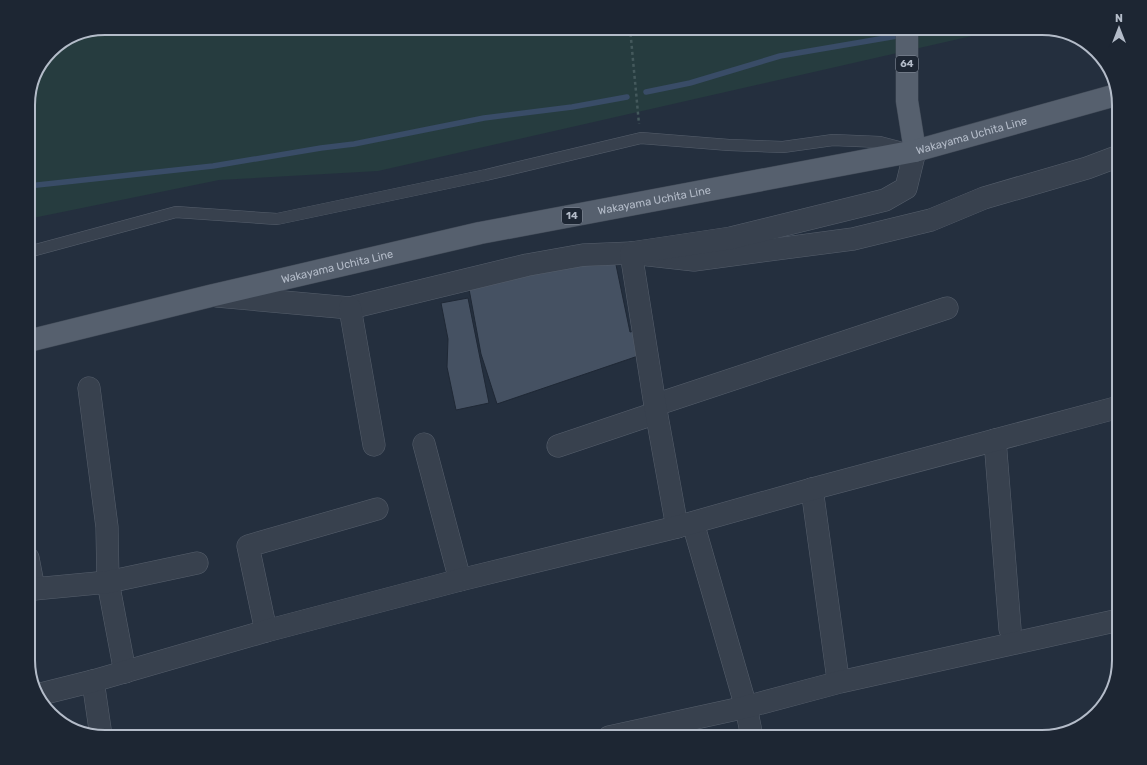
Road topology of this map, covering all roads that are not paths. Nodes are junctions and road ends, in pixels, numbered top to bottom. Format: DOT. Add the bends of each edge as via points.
graph roads {
  1 [pos="907,35"];
  2 [pos="1111,96"];
  3 [pos="915,152"];
  4 [pos="1112,159"];
  5 [pos="35,250"];
  6 [pos="631,253"];
  7 [pos="210,296"];
  8 [pos="350,308"];
  9 [pos="947,308"];
  10 [pos="35,339"];
  11 [pos="89,388"];
  12 [pos="655,409"];
  13 [pos="1112,409"];
  14 [pos="995,440"];
  15 [pos="424,444"];
  16 [pos="374,445"];
  17 [pos="558,446"];
  18 [pos="812,489"];
  19 [pos="377,509"];
  20 [pos="685,525"];
  21 [pos="197,563"];
  22 [pos="460,580"];
  23 [pos="108,582"];
  24 [pos="35,590"];
  25 [pos="1112,622"];
  26 [pos="1010,629"];
  27 [pos="266,631"];
  28 [pos="125,672"];
  29 [pos="837,672"];
  30 [pos="93,681"];
  31 [pos="43,693"];
  32 [pos="746,707"];
  33 [pos="100,730"];
  34 [pos="641,730"];
  35 [pos="751,730"];
  1 -- 3 [label="main road, 64" via="906,101"];
  2 -- 3 [label="main road, Wakayama Uchita Line / 14"];
  3 -- 5 [label="lane" via="880,142 833,140 783,147 641,138 486,176 277,219 176,212"];
  3 -- 6 [label="street" via="906,188 885,200 731,238"];
  3 -- 7 [label="main road, Wakayama Uchita Line / 14" via="480,233"];
  4 -- 6 [label="street" via="984,198 931,220 853,239 694,260"];
  6 -- 8 [label="street" via="583,255 527,265"];
  6 -- 12 [label="street"];
  7 -- 8 [label="street"];
  7 -- 10 [label="main road, Wakayama Uchita Line / 14"];
  8 -- 16 [label="street"];
  9 -- 12 [label="street"];
  11 -- 23 [label="street" via="107,527"];
  12 -- 17 [label="street"];
  12 -- 20 [label="street"];
  13 -- 14 [label="street"];
  14 -- 18 [label="street"];
  14 -- 26 [label="street"];
  15 -- 22 [label="street"];
  18 -- 20 [label="street"];
  18 -- 29 [label="street"];
  19 -- 27 [label="street" via="248,546"];
  20 -- 22 [label="street"];
  20 -- 32 [label="street"];
  21 -- 23 [label="street"];
  22 -- 27 [label="street"];
  23 -- 24 [label="street"];
  23 -- 28 [label="street"];
  25 -- 32 [label="street" via="840,682"];
  27 -- 28 [label="street"];
  28 -- 30 [label="street"];
  30 -- 31 [label="street"];
  30 -- 33 [label="street"];
  32 -- 34 [label="street"];
  32 -- 35 [label="street"];
}
